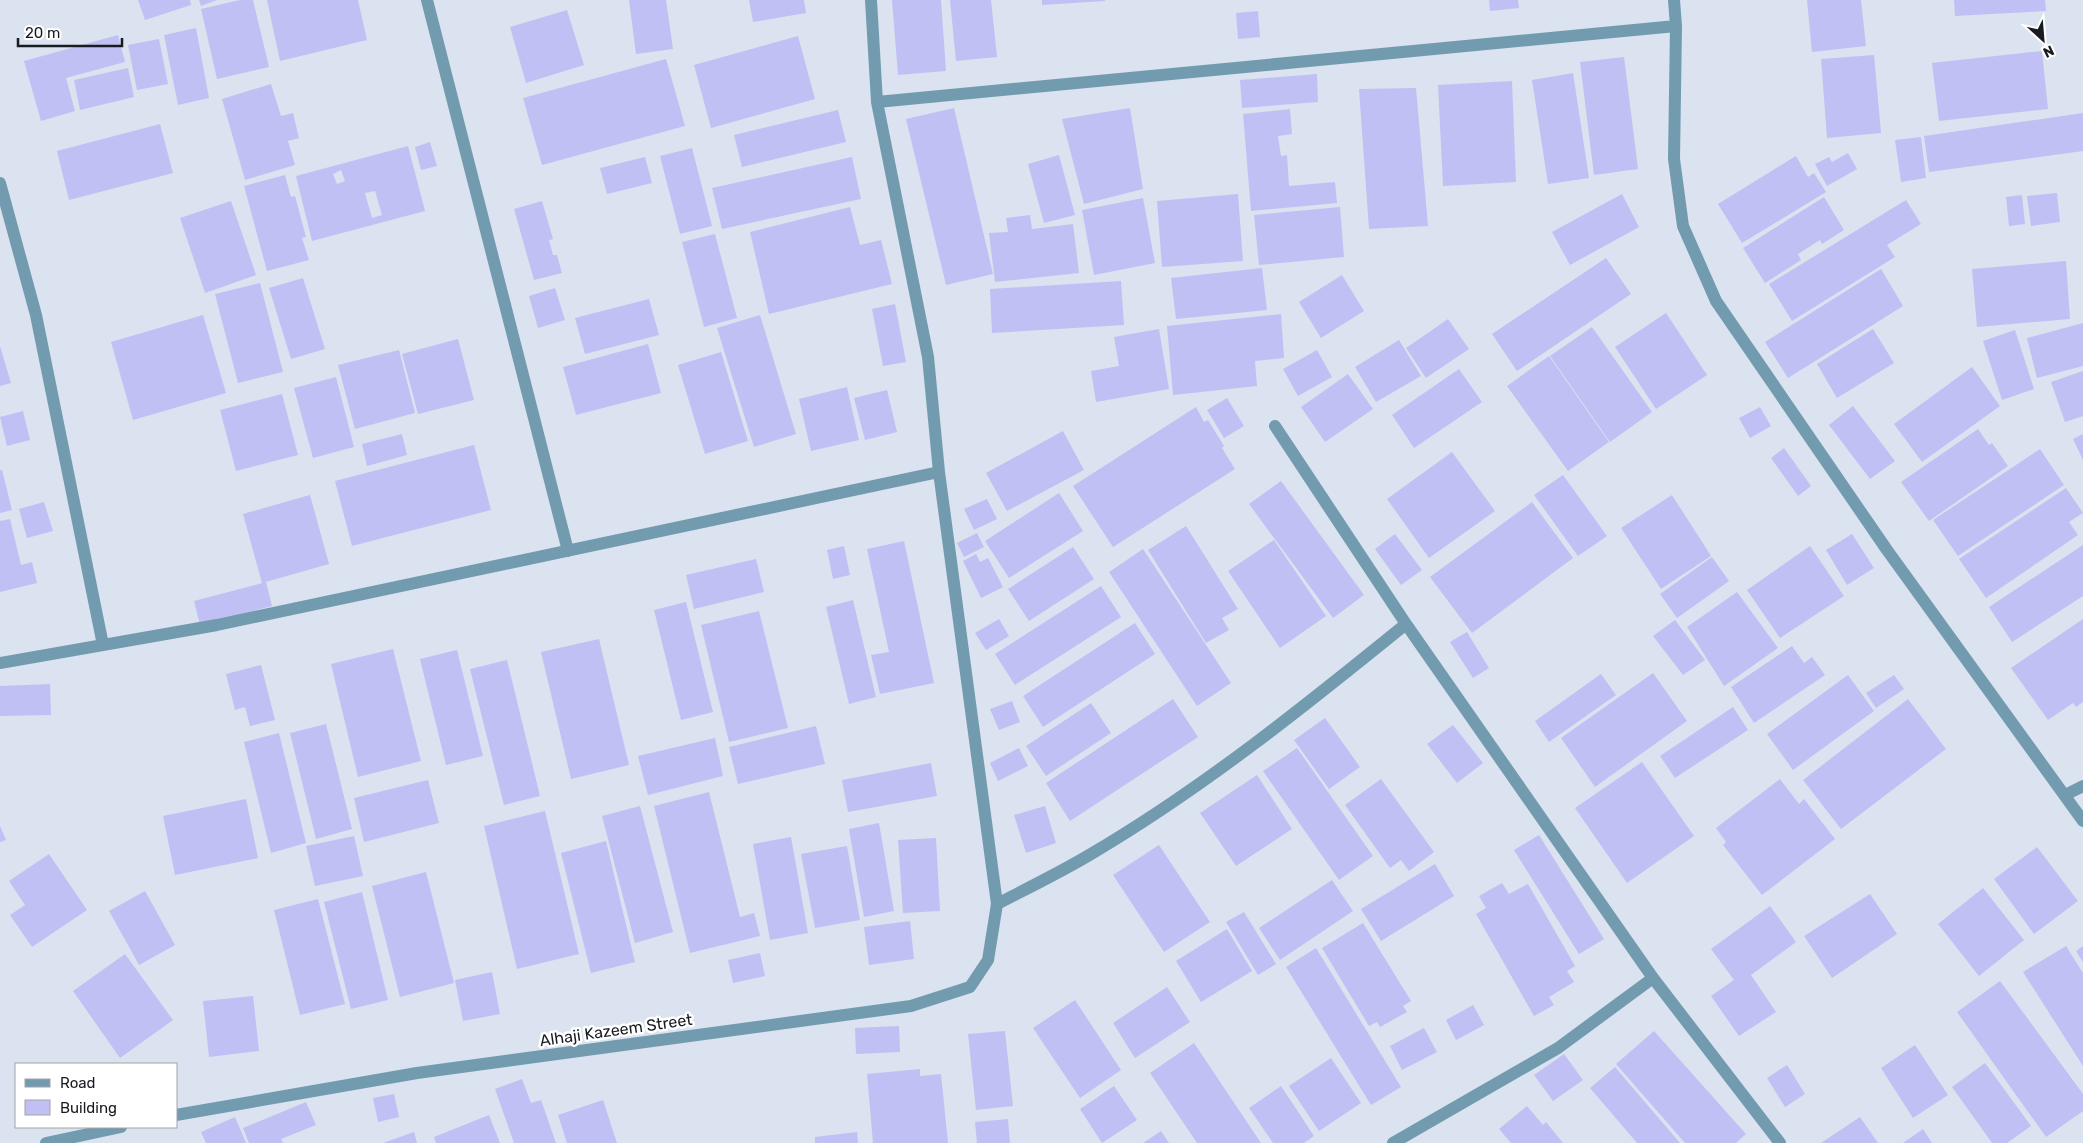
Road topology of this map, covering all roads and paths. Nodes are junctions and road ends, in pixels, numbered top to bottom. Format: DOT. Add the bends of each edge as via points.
graph roads {
  1 [pos="427,0"];
  2 [pos="871,0"];
  3 [pos="1674,0"];
  4 [pos="1676,26"];
  5 [pos="877,102"];
  6 [pos="0,183"];
  7 [pos="1275,426"];
  8 [pos="938,472"];
  9 [pos="568,551"];
  10 [pos="1406,624"];
  11 [pos="103,646"];
  12 [pos="0,663"];
  13 [pos="2083,786"];
  14 [pos="2066,795"];
  15 [pos="2083,821"];
  16 [pos="997,904"];
  17 [pos="1653,978"];
  18 [pos="178,1115"];
  19 [pos="116,1128"];
  20 [pos="46,1143"];
  21 [pos="1393,1143"];
  22 [pos="1780,1143"];
  1 -- 9 [label="street"];
  2 -- 5 [label="street, Alhaji Kazeem Street"];
  3 -- 4 [label="street"];
  4 -- 5 [label="street"];
  4 -- 14 [label="street" via="1674,159 1683,226 1716,301 1887,550"];
  5 -- 8 [label="street, Alhaji Kazeem Street" via="928,357"];
  6 -- 11 [label="street" via="36,315"];
  7 -- 10 [label="street"];
  8 -- 9 [label="street"];
  8 -- 16 [label="street, Alhaji Kazeem Street"];
  9 -- 11 [label="street"];
  10 -- 16 [label="street" via="1285,722 1197,786 1091,855"];
  10 -- 17 [label="street"];
  11 -- 12 [label="street"];
  13 -- 14 [label="street"];
  14 -- 15 [label="street"];
  16 -- 18 [label="street, Alhaji Kazeem Street" via="988,960 970,988 911,1006 417,1073"];
  17 -- 21 [label="street" via="1558,1048"];
  17 -- 22 [label="street"];
  19 -- 20 [label="street"];
}
